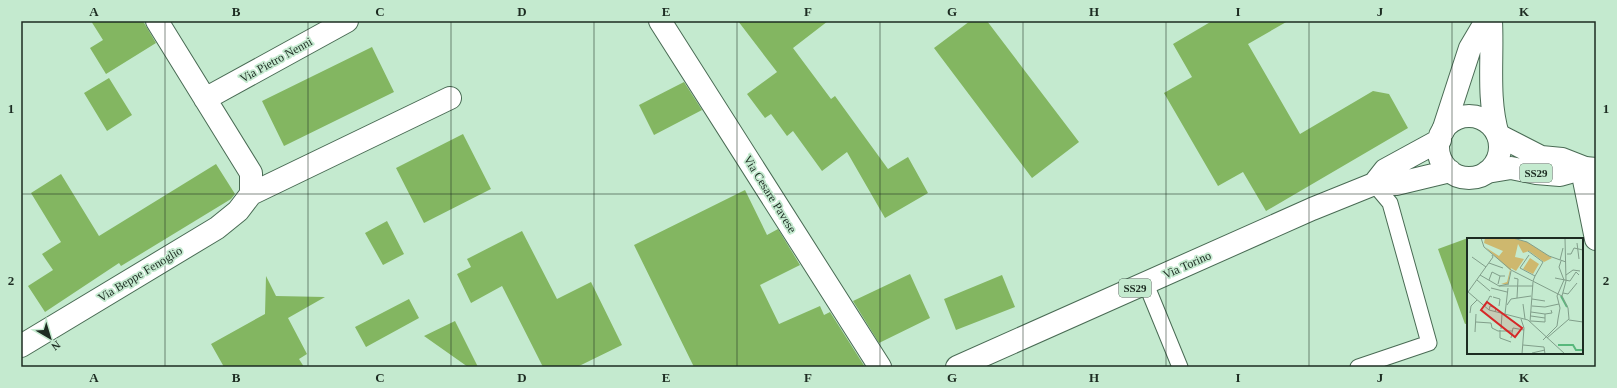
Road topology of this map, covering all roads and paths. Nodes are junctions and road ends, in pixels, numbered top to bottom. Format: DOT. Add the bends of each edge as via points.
graph roads {
  1 [pos="157,21"];
  2 [pos="347,21"];
  3 [pos="660,21"];
  4 [pos="1486,21"];
  5 [pos="1490,21"];
  6 [pos="450,98"];
  7 [pos="205,99"];
  8 [pos="1441,135"];
  9 [pos="1498,135"];
  10 [pos="1590,168"];
  11 [pos="1450,171"];
  12 [pos="1487,172"];
  13 [pos="1374,184"];
  14 [pos="251,194"];
  15 [pos="1596,239"];
  16 [pos="1146,284"];
  17 [pos="21,346"];
  18 [pos="880,367"];
  19 [pos="957,367"];
  20 [pos="1180,367"];
  21 [pos="1358,367"];
  1 -- 7 [label="street"];
  2 -- 7 [label="street, Via Pietro Nenni"];
  3 -- 18 [label="street, Via Cesare Pavese"];
  4 -- 8 [label="street" via="1470,48"];
  5 -- 9 [label="street" via="1493,53 1490,69 1492,108"];
  6 -- 14 [label="street, Via Beppe Fenoglio"];
  7 -- 14 [label="street" via="251,173"];
  8 -- 9 [label="street, Via Torino" via="1450,124 1467,116 1486,121"];
  8 -- 11 [label="street" via="1440,157"];
  8 -- 13 [label="street, Via Torino" via="1385,170"];
  9 -- 10 [label="street, Via Torino / SS29" via="1540,156 1562,159"];
  9 -- 12 [label="street" via="1498,159"];
  10 -- 12 [label="street, SS29" via="1560,175 1511,168"];
  10 -- 15 [label="street" via="1584,180"];
  11 -- 12 [label="street" via="1464,178 1481,176"];
  11 -- 13 [label="street, Via Torino" via="1396,184"];
  13 -- 16 [label="street, Via Torino / SS29" via="1312,209"];
  13 -- 21 [label="lane" via="1390,203 1429,343"];
  14 -- 17 [label="street, Via Beppe Fenoglio" via="238,212 217,228"];
  16 -- 19 [label="street, Via Torino / SS29"];
  16 -- 20 [label="lane"];
}
